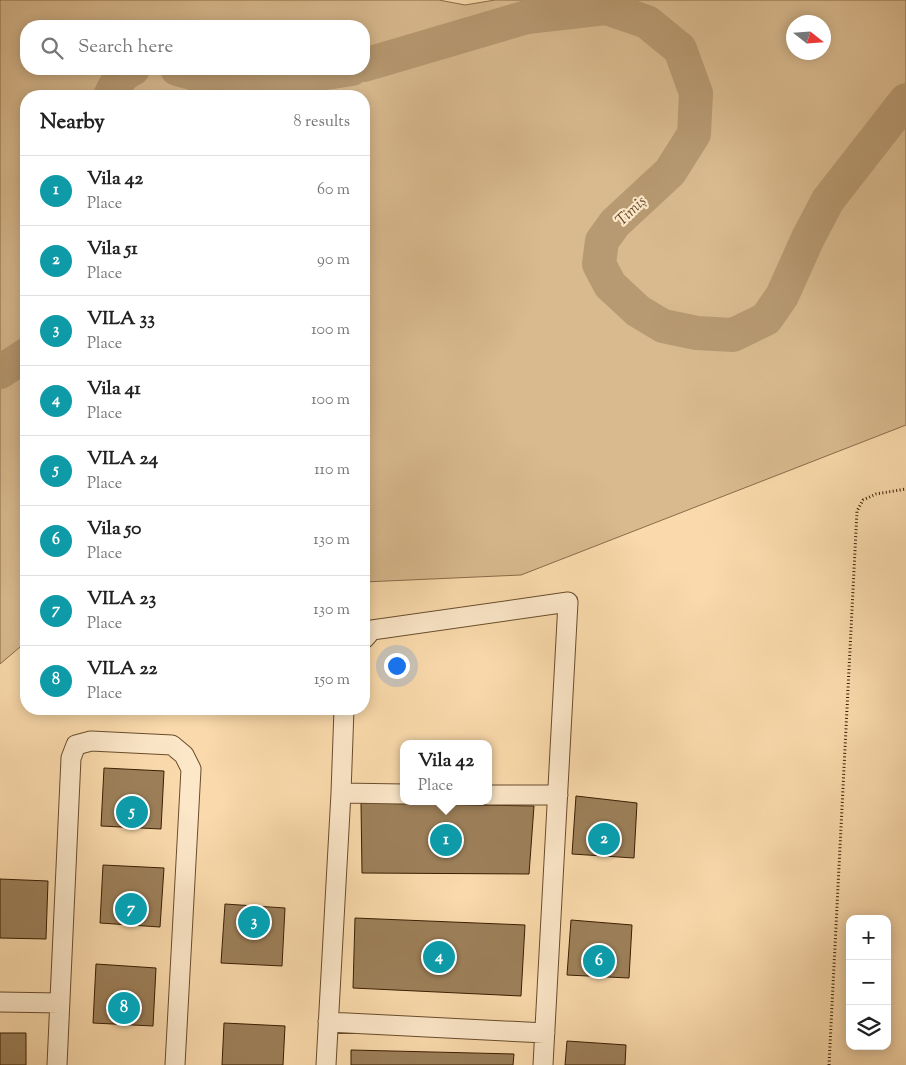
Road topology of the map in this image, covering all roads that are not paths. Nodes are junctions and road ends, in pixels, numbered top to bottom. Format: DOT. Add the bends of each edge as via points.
graph roads {
  1 [pos="370,632"];
  2 [pos="344,715"];
  3 [pos="341,794"];
  4 [pos="400,794"];
  5 [pos="492,795"];
  6 [pos="558,795"];
  7 [pos="0,1002"];
  8 [pos="60,1003"];
  9 [pos="328,1022"];
  10 [pos="545,1033"];
  11 [pos="57,1065"];
  12 [pos="175,1065"];
  13 [pos="326,1065"];
  14 [pos="544,1065"];
  1 -- 6 [label="street" via="568,602"];
  2 -- 3 [label="street"];
  3 -- 4 [label="street"];
  3 -- 9 [label="street"];
  5 -- 6 [label="street"];
  6 -- 10 [label="street"];
  7 -- 8 [label="street"];
  8 -- 11 [label="street"];
  8 -- 12 [label="street" via="71,758 76,745 91,741 172,745 184,755 191,769"];
  9 -- 10 [label="street"];
  9 -- 13 [label="street"];
  10 -- 14 [label="street"];
}
